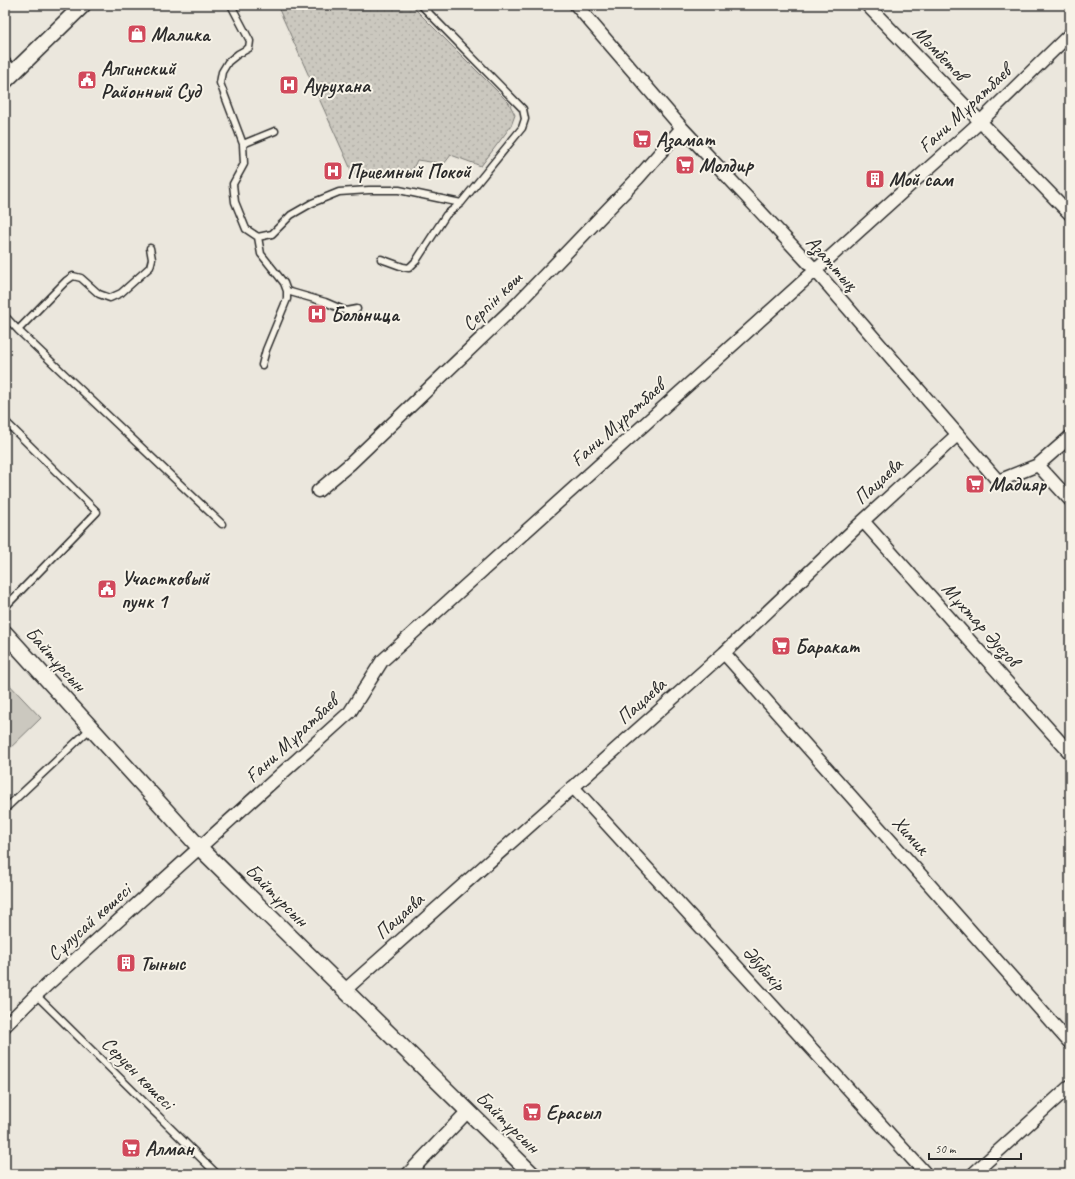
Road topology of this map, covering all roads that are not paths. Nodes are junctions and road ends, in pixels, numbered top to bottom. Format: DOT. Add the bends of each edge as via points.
graph roads {
  1 [pos="83,5"];
  2 [pos="231,5"];
  3 [pos="421,5"];
  4 [pos="576,5"];
  5 [pos="867,5"];
  6 [pos="1070,34"];
  7 [pos="10,65"];
  8 [pos="5,81"];
  9 [pos="980,122"];
  10 [pos="682,128"];
  11 [pos="275,131"];
  12 [pos="244,144"];
  13 [pos="461,203"];
  14 [pos="1070,214"];
  15 [pos="258,237"];
  16 [pos="150,248"];
  17 [pos="381,259"];
  18 [pos="815,270"];
  19 [pos="287,291"];
  20 [pos="357,309"];
  21 [pos="5,316"];
  22 [pos="18,330"];
  23 [pos="262,365"];
  24 [pos="5,422"];
  25 [pos="957,435"];
  26 [pos="1070,437"];
  27 [pos="1038,465"];
  28 [pos="318,492"];
  29 [pos="1070,500"];
  30 [pos="863,521"];
  31 [pos="222,524"];
  32 [pos="5,607"];
  33 [pos="5,633"];
  34 [pos="724,653"];
  35 [pos="92,728"];
  36 [pos="1070,753"];
  37 [pos="574,787"];
  38 [pos="5,809"];
  39 [pos="200,848"];
  40 [pos="344,990"];
  41 [pos="36,995"];
  42 [pos="5,1026"];
  43 [pos="1070,1043"];
  44 [pos="1070,1086"];
  45 [pos="468,1111"];
  46 [pos="217,1174"];
  47 [pos="408,1174"];
  48 [pos="532,1174"];
  49 [pos="926,1174"];
  50 [pos="974,1174"];
  1 -- 7 [label="street"];
  2 -- 12 [label="lane" via="250,41 249,48 228,62 222,72 220,83"];
  3 -- 13 [label="lane" via="523,109 525,119 522,128"];
  4 -- 10 [label="street, Азаттық"];
  5 -- 9 [label="street, Мәмбетов"];
  6 -- 9 [label="street, Ғани Мұратбаев"];
  7 -- 8 [label="street"];
  9 -- 14 [label="street, Мәмбетов"];
  9 -- 18 [label="street, Ғани Мұратбаев"];
  10 -- 18 [label="street, Азаттық"];
  10 -- 28 [label="street, Серпін көш" via="638,178 517,304"];
  11 -- 12 [label="lane"];
  12 -- 15 [label="lane" via="244,164 233,184 235,202 246,229"];
  13 -- 15 [label="lane" via="399,190 339,192 291,215 272,234"];
  13 -- 17 [label="lane" via="446,214 409,268"];
  15 -- 19 [label="lane" via="261,254 284,283"];
  16 -- 22 [label="lane" via="150,267 121,293 110,298 99,294 81,278 73,276"];
  18 -- 25 [label="street, Азаттық"];
  18 -- 39 [label="street, Ғани Мұратбаев" via="382,661 350,712"];
  19 -- 20 [label="lane" via="346,311"];
  19 -- 23 [label="lane" via="287,299"];
  21 -- 22 [label="lane"];
  22 -- 31 [label="lane"];
  24 -- 32 [label="lane" via="97,512"];
  25 -- 27 [label="street, Азаттық" via="998,480"];
  25 -- 30 [label="street, Пацаева"];
  26 -- 27 [label="street"];
  27 -- 29 [label="street"];
  30 -- 34 [label="street, Пацаева"];
  30 -- 36 [label="street, Мұхтар Әуезов"];
  33 -- 35 [label="street, Байтұрсын"];
  34 -- 37 [label="street, Пацаева"];
  34 -- 43 [label="street, Химик"];
  35 -- 38 [label="lane"];
  35 -- 39 [label="street, Байтұрсын"];
  37 -- 40 [label="street, Пацаева"];
  37 -- 49 [label="street, Әбубәкір"];
  39 -- 40 [label="street, Байтұрсын"];
  39 -- 41 [label="street, Сұлусай көшесі"];
  40 -- 45 [label="street, Байтұрсын"];
  41 -- 42 [label="street, Сұлусай көшесі"];
  41 -- 46 [label="lane, Серуен көшесі"];
  44 -- 50 [label="street"];
  45 -- 47 [label="street"];
  45 -- 48 [label="street, Байтұрсын"];
}
